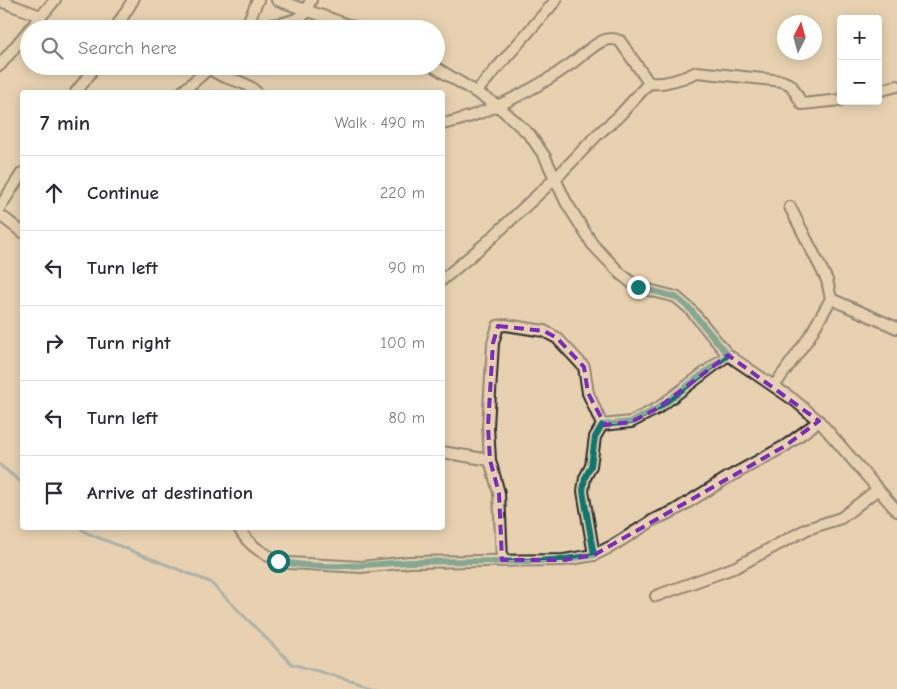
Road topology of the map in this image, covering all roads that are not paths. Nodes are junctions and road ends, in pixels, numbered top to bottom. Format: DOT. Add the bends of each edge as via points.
graph roads {
  1 [pos="55,0"];
  2 [pos="133,0"];
  3 [pos="258,0"];
  4 [pos="277,0"];
  5 [pos="311,0"];
  6 [pos="556,0"];
  7 [pos="0,1"];
  8 [pos="308,11"];
  9 [pos="40,16"];
  10 [pos="37,20"];
  11 [pos="121,20"];
  12 [pos="249,20"];
  13 [pos="294,20"];
  14 [pos="334,20"];
  15 [pos="20,41"];
  16 [pos="0,65"];
  17 [pos="445,73"];
  18 [pos="89,75"];
  19 [pos="202,75"];
  20 [pos="217,75"];
  21 [pos="649,83"];
  22 [pos="897,86"];
  23 [pos="78,90"];
  24 [pos="184,90"];
  25 [pos="253,90"];
  26 [pos="882,91"];
  27 [pos="476,92"];
  28 [pos="837,100"];
  29 [pos="497,105"];
  30 [pos="445,123"];
  31 [pos="20,176"];
  32 [pos="553,177"];
  33 [pos="790,206"];
  34 [pos="0,207"];
  35 [pos="0,215"];
  36 [pos="20,230"];
  37 [pos="445,277"];
  38 [pos="831,299"];
  39 [pos="897,328"];
  40 [pos="728,355"];
  41 [pos="774,386"];
  42 [pos="819,421"];
  43 [pos="602,425"];
  44 [pos="445,452"];
  45 [pos="490,460"];
  46 [pos="878,490"];
  47 [pos="897,511"];
  48 [pos="240,530"];
  49 [pos="594,555"];
  50 [pos="502,560"];
  51 [pos="656,596"];
  1 -- 9 [label="street"];
  2 -- 11 [label="street"];
  3 -- 12 [label="street"];
  4 -- 8 [label="street"];
  5 -- 8 [label="street"];
  6 -- 27 [label="street"];
  7 -- 9 [label="street"];
  8 -- 13 [label="street"];
  8 -- 14 [label="street"];
  9 -- 10 [label="street"];
  15 -- 16 [label="street"];
  17 -- 27 [label="street"];
  18 -- 23 [label="street"];
  19 -- 24 [label="street"];
  20 -- 25 [label="street" via="242,82"];
  21 -- 28 [label="street" via="686,78 696,72 782,81 791,85 802,104"];
  21 -- 29 [label="street" via="620,41 609,39 600,41 569,67"];
  21 -- 32 [label="street" via="618,117"];
  22 -- 26 [label="street"];
  27 -- 29 [label="street"];
  29 -- 30 [label="street" via="466,119"];
  29 -- 32 [label="street" via="530,135 545,157"];
  31 -- 34 [label="street"];
  32 -- 37 [label="street" via="492,238"];
  32 -- 40 [label="street" via="593,245 621,274 638,287 676,297"];
  33 -- 38 [label="street" via="827,280"];
  35 -- 36 [label="street"];
  38 -- 39 [label="street"];
  38 -- 41 [label="street" via="808,339"];
  40 -- 41 [label="street"];
  40 -- 43 [label="street" via="658,408 631,422"];
  41 -- 42 [label="street"];
  42 -- 46 [label="street"];
  42 -- 49 [label="street" via="784,446"];
  43 -- 45 [label="street" via="588,393 584,367 557,338 544,331 498,326 493,343 488,426"];
  43 -- 49 [label="street" via="595,437 583,491"];
  44 -- 45 [label="street"];
  45 -- 50 [label="street" via="499,493"];
  46 -- 47 [label="street"];
  46 -- 51 [label="street" via="841,518 807,529 736,567"];
  48 -- 50 [label="street" via="251,544 278,561 289,563 361,567 410,562"];
  49 -- 50 [label="street" via="564,560"];
}
